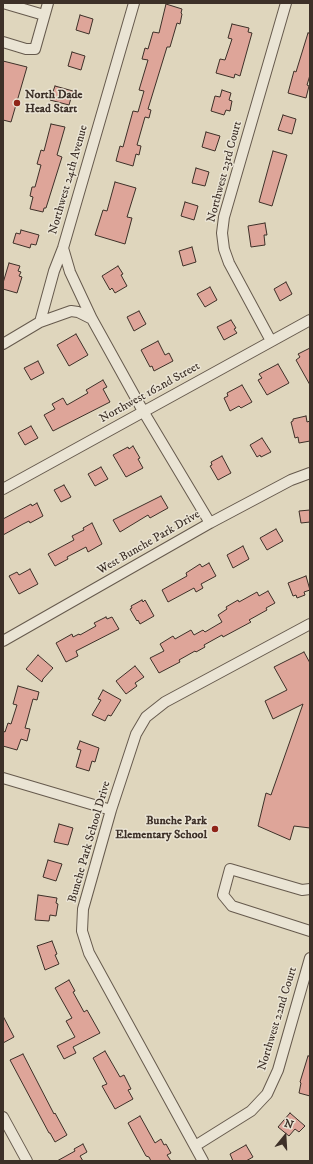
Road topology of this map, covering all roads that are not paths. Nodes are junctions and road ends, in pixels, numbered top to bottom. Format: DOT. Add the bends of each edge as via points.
graph roads {
  1 [pos="3,3"];
  2 [pos="48,3"];
  3 [pos="134,3"];
  4 [pos="286,3"];
  5 [pos="44,15"];
  6 [pos="3,42"];
  7 [pos="63,248"];
  8 [pos="54,271"];
  9 [pos="70,272"];
  10 [pos="79,293"];
  11 [pos="46,303"];
  12 [pos="71,311"];
  13 [pos="60,315"];
  14 [pos="92,319"];
  15 [pos="310,320"];
  16 [pos="40,322"];
  17 [pos="271,341"];
  18 [pos="3,344"];
  19 [pos="143,411"];
  20 [pos="310,473"];
  21 [pos="3,489"];
  22 [pos="210,524"];
  23 [pos="310,624"];
  24 [pos="3,641"];
  25 [pos="3,778"];
  26 [pos="111,810"];
  27 [pos="310,889"];
  28 [pos="310,931"];
  29 [pos="310,958"];
  30 [pos="3,1117"];
  31 [pos="195,1146"];
  32 [pos="27,1161"];
  33 [pos="203,1161"];
  1 -- 5 [label="street"];
  2 -- 5 [label="street"];
  3 -- 7 [label="street, Northwest 24th Avenue"];
  4 -- 17 [label="street, Northwest 23rd Court" via="224,218 222,233 229,263"];
  5 -- 6 [label="street" via="35,48 26,49"];
  7 -- 8 [label="street, Northwest 24th Avenue"];
  7 -- 9 [label="street"];
  8 -- 9 [label="street" via="63,269"];
  8 -- 11 [label="street"];
  9 -- 10 [label="street"];
  10 -- 12 [label="street" via="76,305"];
  10 -- 14 [label="street"];
  11 -- 13 [label="street" via="51,312"];
  11 -- 16 [label="street"];
  12 -- 13 [label="street"];
  12 -- 14 [label="street"];
  13 -- 16 [label="street"];
  14 -- 19 [label="street"];
  15 -- 17 [label="street, Northwest 162nd Street"];
  16 -- 18 [label="street"];
  17 -- 19 [label="street, Northwest 162nd Street"];
  19 -- 21 [label="street, Northwest 162nd Street"];
  19 -- 22 [label="street"];
  20 -- 22 [label="street, West Bunche Park Drive" via="291,480"];
  22 -- 24 [label="street, West Bunche Park Drive"];
  23 -- 26 [label="street, Bunche Park School Drive" via="165,702 146,717 136,734"];
  25 -- 26 [label="street"];
  26 -- 31 [label="street, Bunche Park School Drive" via="84,910 82,931 89,953"];
  27 -- 28 [label="street" via="302,890 230,869 223,895 232,906"];
  29 -- 31 [label="street, Northwest 22nd Court" via="278,1070 267,1094 251,1111"];
  30 -- 32 [label="street"];
  31 -- 33 [label="street, Bunche Park School Drive"];
}
